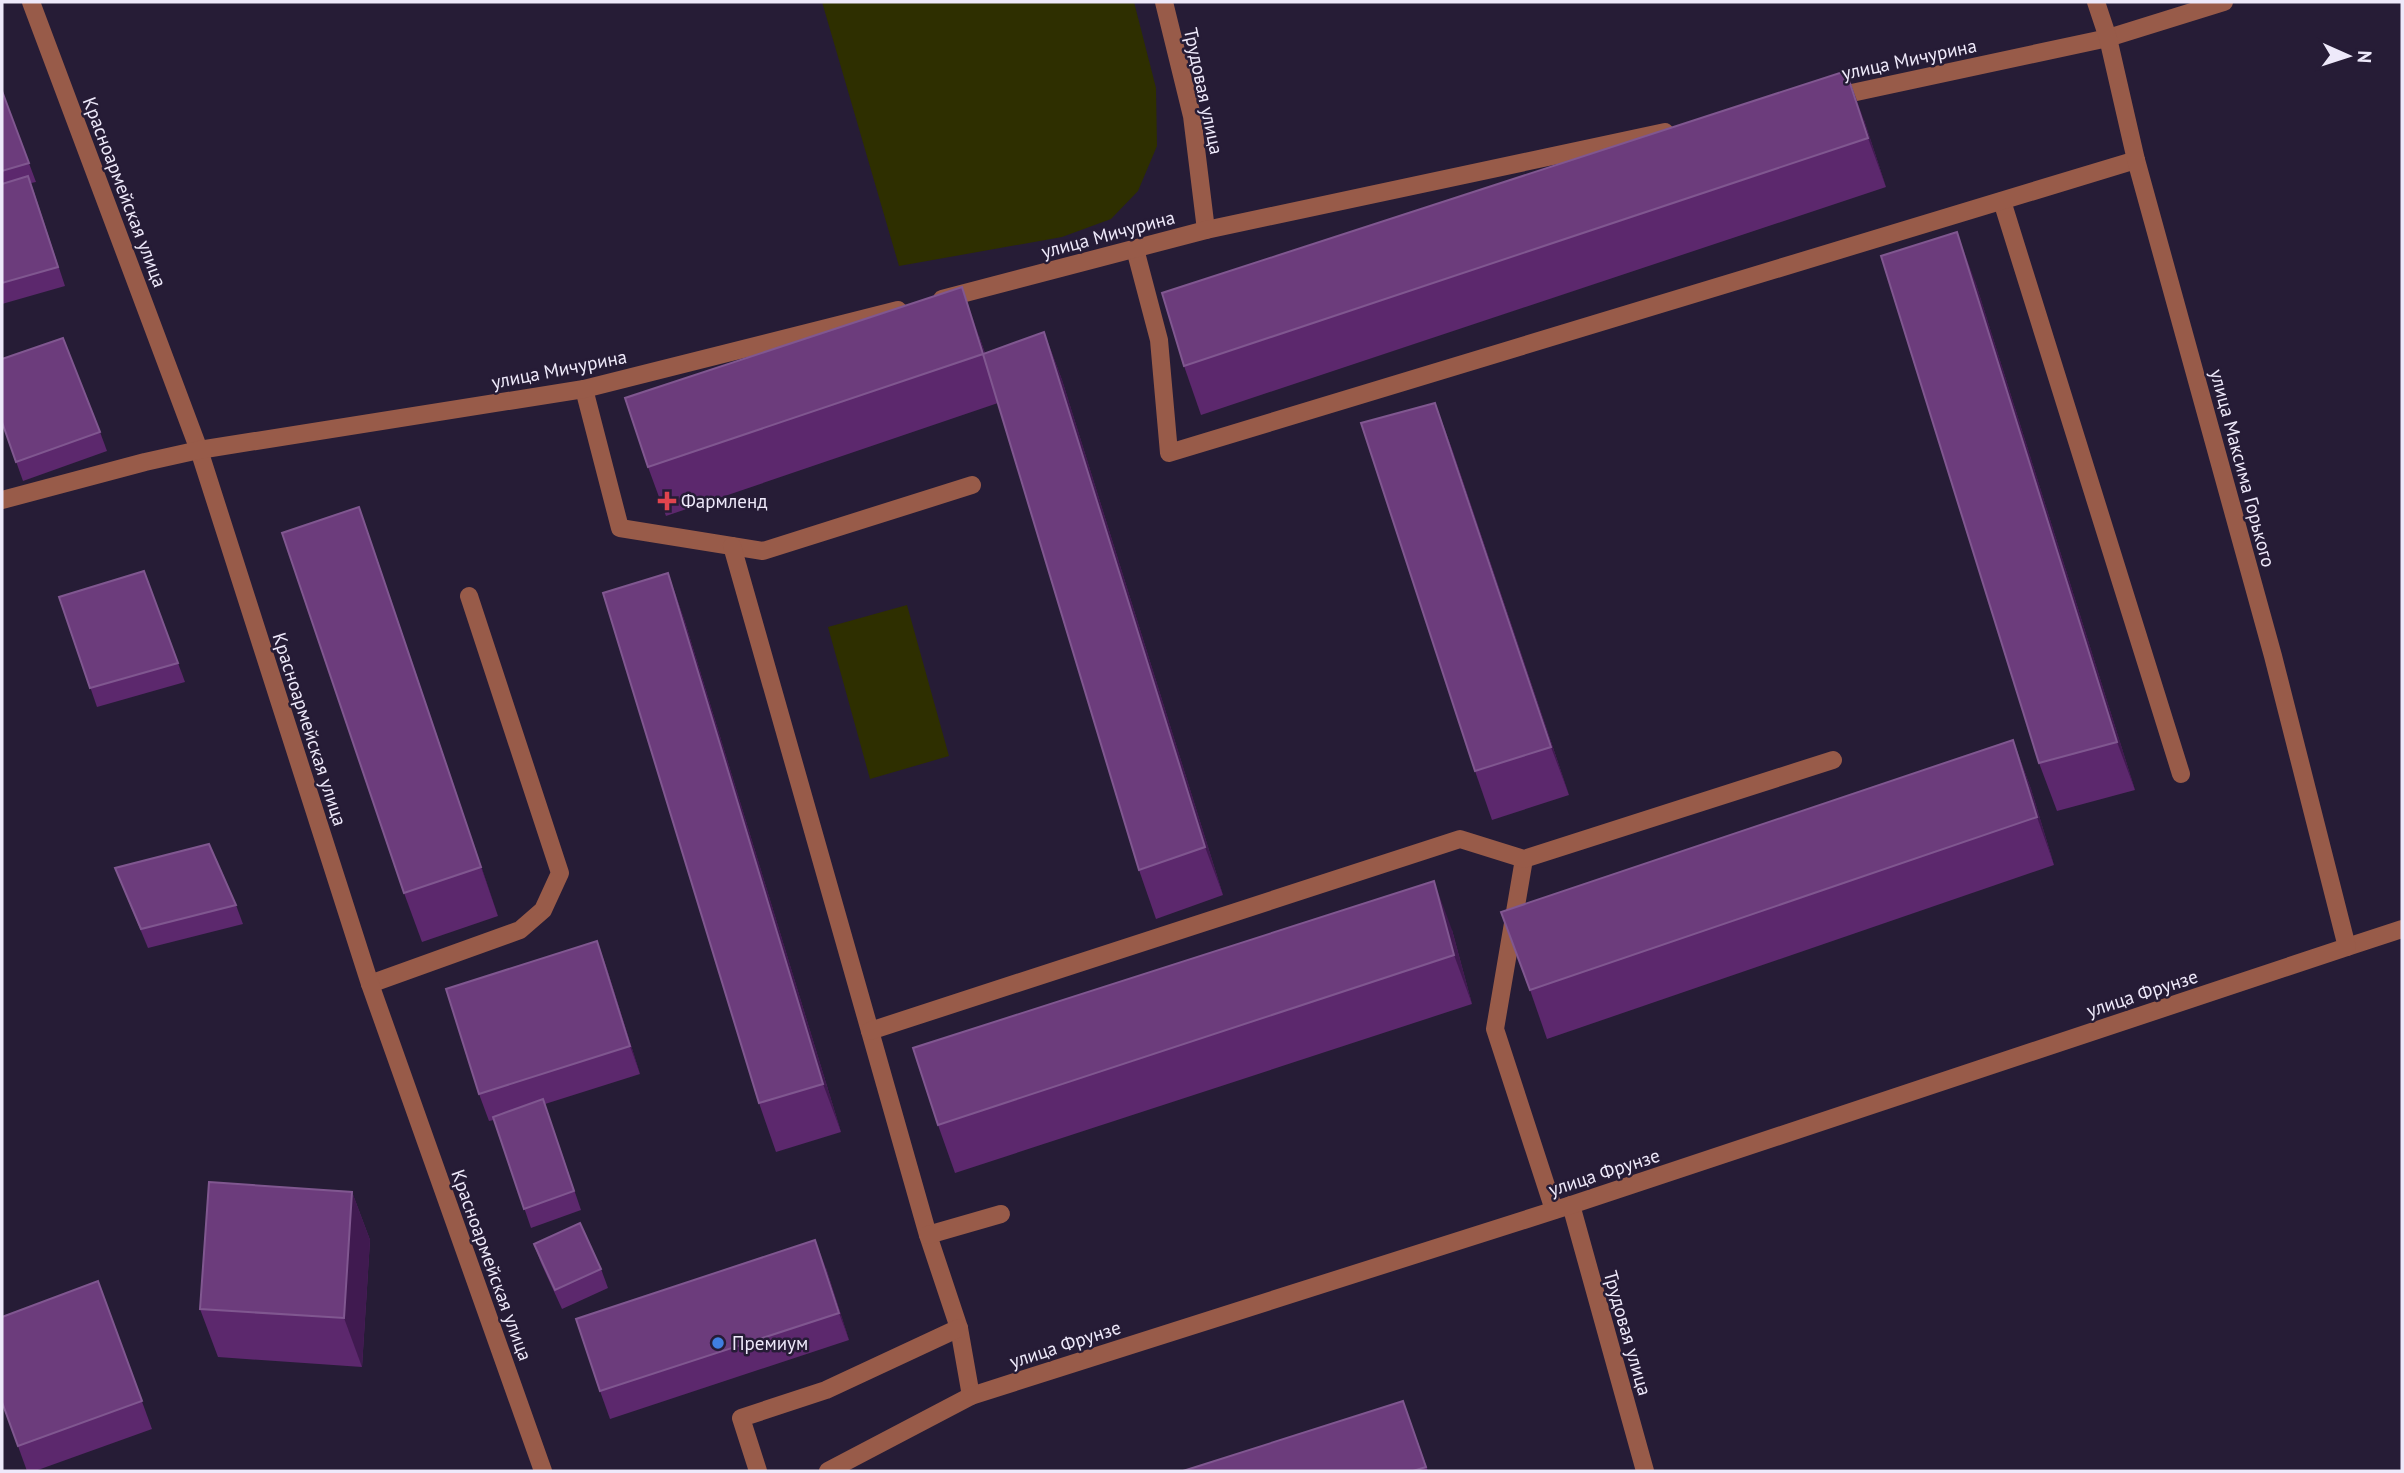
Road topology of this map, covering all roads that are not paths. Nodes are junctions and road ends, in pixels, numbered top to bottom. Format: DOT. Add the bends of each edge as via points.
graph roads {
  1 [pos="31,2"];
  2 [pos="1164,2"];
  3 [pos="2096,2"];
  4 [pos="2224,2"];
  5 [pos="2108,38"];
  6 [pos="1821,99"];
  7 [pos="1684,128"];
  8 [pos="2136,160"];
  9 [pos="2002,201"];
  10 [pos="1206,230"];
  11 [pos="1135,249"];
  12 [pos="584,389"];
  13 [pos="199,450"];
  14 [pos="972,485"];
  15 [pos="2,500"];
  16 [pos="732,546"];
  17 [pos="469,596"];
  18 [pos="1833,760"];
  19 [pos="2181,774"];
  20 [pos="1524,859"];
  21 [pos="2402,929"];
  22 [pos="2347,947"];
  23 [pos="370,984"];
  24 [pos="870,1031"];
  25 [pos="1562,1208"];
  26 [pos="1001,1214"];
  27 [pos="928,1235"];
  28 [pos="959,1328"];
  29 [pos="971,1396"];
  30 [pos="543,1471"];
  31 [pos="758,1471"];
  32 [pos="828,1471"];
  33 [pos="1645,1471"];
  1 -- 13 [label="street, Красноармейская улица"];
  2 -- 10 [label="street, Трудовая улица" via="1192,116"];
  3 -- 5 [label="street, улица Максима Горького"];
  4 -- 5 [label="street, улица Мичурина"];
  5 -- 6 [label="street, улица Мичурина"];
  5 -- 8 [label="street, улица Максима Горького"];
  7 -- 10 [label="street, улица Мичурина"];
  8 -- 9 [label="street"];
  8 -- 22 [label="street, улица Максима Горького" via="2273,656"];
  9 -- 11 [label="street" via="1169,453 1159,340"];
  9 -- 19 [label="street"];
  10 -- 11 [label="street, улица Мичурина"];
  11 -- 12 [label="street, улица Мичурина"];
  12 -- 13 [label="street, улица Мичурина"];
  12 -- 16 [label="street" via="620,528"];
  13 -- 15 [label="street, улица Мичурина"];
  13 -- 23 [label="street, Красноармейская улица"];
  14 -- 16 [label="street" via="763,551"];
  16 -- 24 [label="street"];
  17 -- 23 [label="street" via="560,873 542,910 520,930"];
  18 -- 20 [label="street"];
  20 -- 24 [label="street" via="1460,839"];
  20 -- 25 [label="street, Трудовая улица" via="1495,1028"];
  21 -- 22 [label="street, улица Фрунзе"];
  22 -- 25 [label="street, улица Фрунзе"];
  23 -- 30 [label="street, Красноармейская улица"];
  24 -- 27 [label="street"];
  25 -- 29 [label="street, улица Фрунзе"];
  25 -- 33 [label="street, Трудовая улица"];
  26 -- 27 [label="street"];
  27 -- 28 [label="street"];
  28 -- 29 [label="street"];
  28 -- 31 [label="street" via="826,1390 741,1418"];
  29 -- 32 [label="street, улица Фрунзе"];
}
